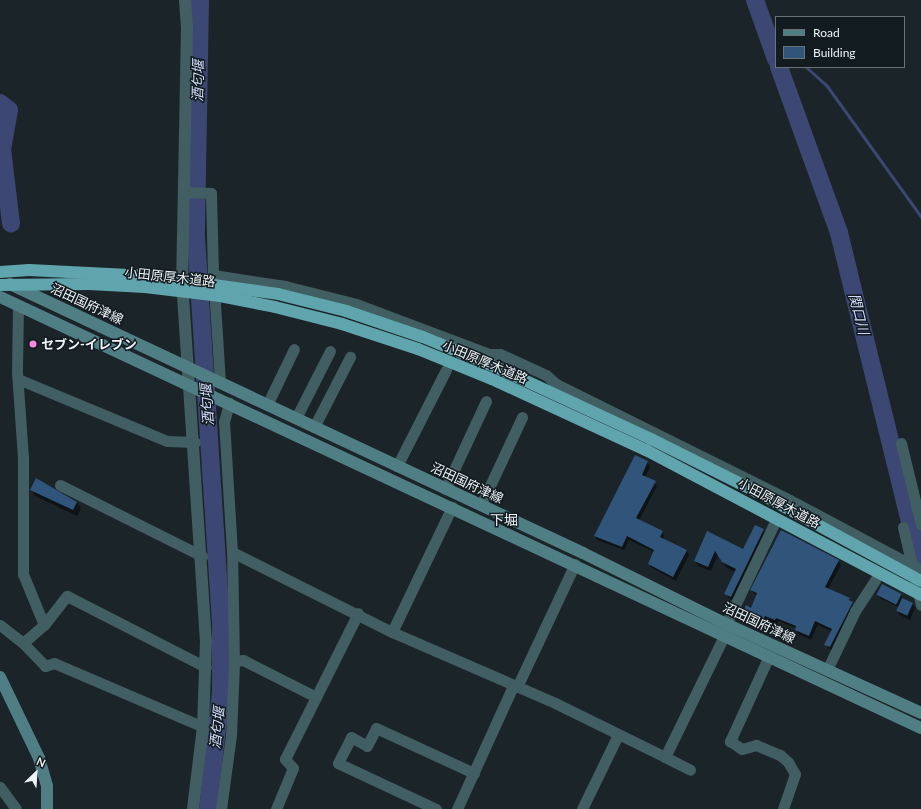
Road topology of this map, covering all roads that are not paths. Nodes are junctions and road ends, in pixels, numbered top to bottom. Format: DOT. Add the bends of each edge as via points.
graph roads {
  1 [pos="185,0"];
  2 [pos="183,192"];
  3 [pos="0,272"];
  4 [pos="213,275"];
  5 [pos="0,279"];
  6 [pos="0,285"];
  7 [pos="0,297"];
  8 [pos="18,306"];
  9 [pos="294,349"];
  10 [pos="330,351"];
  11 [pos="350,357"];
  12 [pos="190,368"];
  13 [pos="446,370"];
  14 [pos="18,378"];
  15 [pos="217,381"];
  16 [pos="192,385"];
  17 [pos="486,401"];
  18 [pos="229,403"];
  19 [pos="267,405"];
  20 [pos="296,418"];
  21 [pos="522,418"];
  22 [pos="314,427"];
  23 [pos="195,442"];
  24 [pos="901,443"];
  25 [pos="397,466"];
  26 [pos="60,485"];
  27 [pos="445,489"];
  28 [pos="917,497"];
  29 [pos="481,505"];
  30 [pos="452,507"];
  31 [pos="921,525"];
  32 [pos="773,526"];
  33 [pos="903,527"];
  34 [pos="232,552"];
  35 [pos="202,556"];
  36 [pos="575,564"];
  37 [pos="915,567"];
  38 [pos="875,580"];
  39 [pos="921,581"];
  40 [pos="921,595"];
  41 [pos="921,605"];
  42 [pos="358,613"];
  43 [pos="0,625"];
  44 [pos="44,625"];
  45 [pos="725,629"];
  46 [pos="392,632"];
  47 [pos="22,643"];
  48 [pos="769,656"];
  49 [pos="234,662"];
  50 [pos="206,667"];
  51 [pos="827,670"];
  52 [pos="0,677"];
  53 [pos="515,687"];
  54 [pos="314,696"];
  55 [pos="921,713"];
  56 [pos="203,727"];
  57 [pos="921,728"];
  58 [pos="618,735"];
  59 [pos="665,758"];
  60 [pos="690,770"];
  61 [pos="474,773"];
  62 [pos="0,787"];
  63 [pos="16,809"];
  64 [pos="47,809"];
  65 [pos="194,809"];
  66 [pos="221,809"];
  67 [pos="276,809"];
  68 [pos="436,809"];
  69 [pos="457,809"];
  70 [pos="582,809"];
  71 [pos="783,809"];
  1 -- 2 [label="street" via="187,27"];
  2 -- 4 [label="street" via="211,192"];
  2 -- 12 [label="street" via="182,281"];
  3 -- 39 [label="highway, 小田原厚木道路, bridge" via="37,270 149,276 278,294 346,311 423,337 498,368 651,439 759,493"];
  4 -- 15 [label="street"];
  4 -- 37 [label="street" via="286,286 356,304 489,354 500,354 790,500"];
  5 -- 12 [label="main road, 沼田国府津線"];
  6 -- 40 [label="highway, 小田原厚木道路, bridge" via="89,284 220,296 342,324 418,349 492,379 646,450"];
  7 -- 8 [label="main road, 沼田国府津線"];
  8 -- 14 [label="street"];
  8 -- 16 [label="main road, 沼田国府津線"];
  9 -- 19 [label="street"];
  10 -- 20 [label="street"];
  11 -- 22 [label="street"];
  12 -- 15 [label="main road, 沼田国府津線"];
  12 -- 16 [label="street"];
  13 -- 25 [label="street"];
  14 -- 23 [label="street" via="167,441"];
  14 -- 44 [label="street" via="23,458 23,574"];
  15 -- 19 [label="main road, 沼田国府津線"];
  16 -- 18 [label="main road, 沼田国府津線"];
  16 -- 23 [label="street"];
  17 -- 27 [label="street"];
  18 -- 30 [label="main road, 沼田国府津線"];
  18 -- 34 [label="street" via="224,422"];
  19 -- 20 [label="main road, 沼田国府津線"];
  20 -- 22 [label="main road, 沼田国府津線"];
  21 -- 29 [label="street"];
  22 -- 25 [label="main road, 沼田国府津線"];
  23 -- 35 [label="street"];
  24 -- 28 [label="street"];
  25 -- 27 [label="main road, 沼田国府津線"];
  26 -- 35 [label="street"];
  27 -- 29 [label="main road, 沼田国府津線"];
  28 -- 31 [label="street"];
  29 -- 45 [label="main road, 沼田国府津線"];
  30 -- 36 [label="main road, 沼田国府津線"];
  30 -- 46 [label="street"];
  32 -- 45 [label="street"];
  33 -- 37 [label="street"];
  34 -- 42 [label="street"];
  34 -- 49 [label="street"];
  35 -- 50 [label="street"];
  36 -- 45 [label="main road, 沼田国府津線"];
  36 -- 53 [label="street"];
  37 -- 41 [label="street"];
  38 -- 51 [label="street" via="855,611"];
  42 -- 46 [label="street"];
  42 -- 54 [label="street"];
  43 -- 47 [label="street"];
  44 -- 47 [label="street"];
  44 -- 50 [label="street" via="67,596"];
  45 -- 48 [label="main road, 沼田国府津線"];
  45 -- 51 [label="main road, 沼田国府津線"];
  45 -- 59 [label="street"];
  46 -- 53 [label="street"];
  47 -- 56 [label="street" via="44,666 54,663"];
  48 -- 57 [label="main road, 沼田国府津線"];
  48 -- 71 [label="street" via="730,741 742,749 756,745 780,755 788,762 795,774"];
  49 -- 54 [label="street" via="243,660"];
  49 -- 66 [label="street" via="231,735"];
  50 -- 56 [label="street"];
  51 -- 55 [label="main road, 沼田国府津線"];
  52 -- 64 [label="main road" via="39,758 47,786"];
  53 -- 58 [label="street" via="555,703"];
  53 -- 61 [label="street"];
  54 -- 67 [label="street" via="285,759 293,768"];
  56 -- 65 [label="street"];
  58 -- 59 [label="street"];
  58 -- 70 [label="street"];
  59 -- 60 [label="street"];
  61 -- 68 [label="street" via="376,728 367,746 351,737 338,763"];
  61 -- 69 [label="street"];
  62 -- 63 [label="street"];
}
